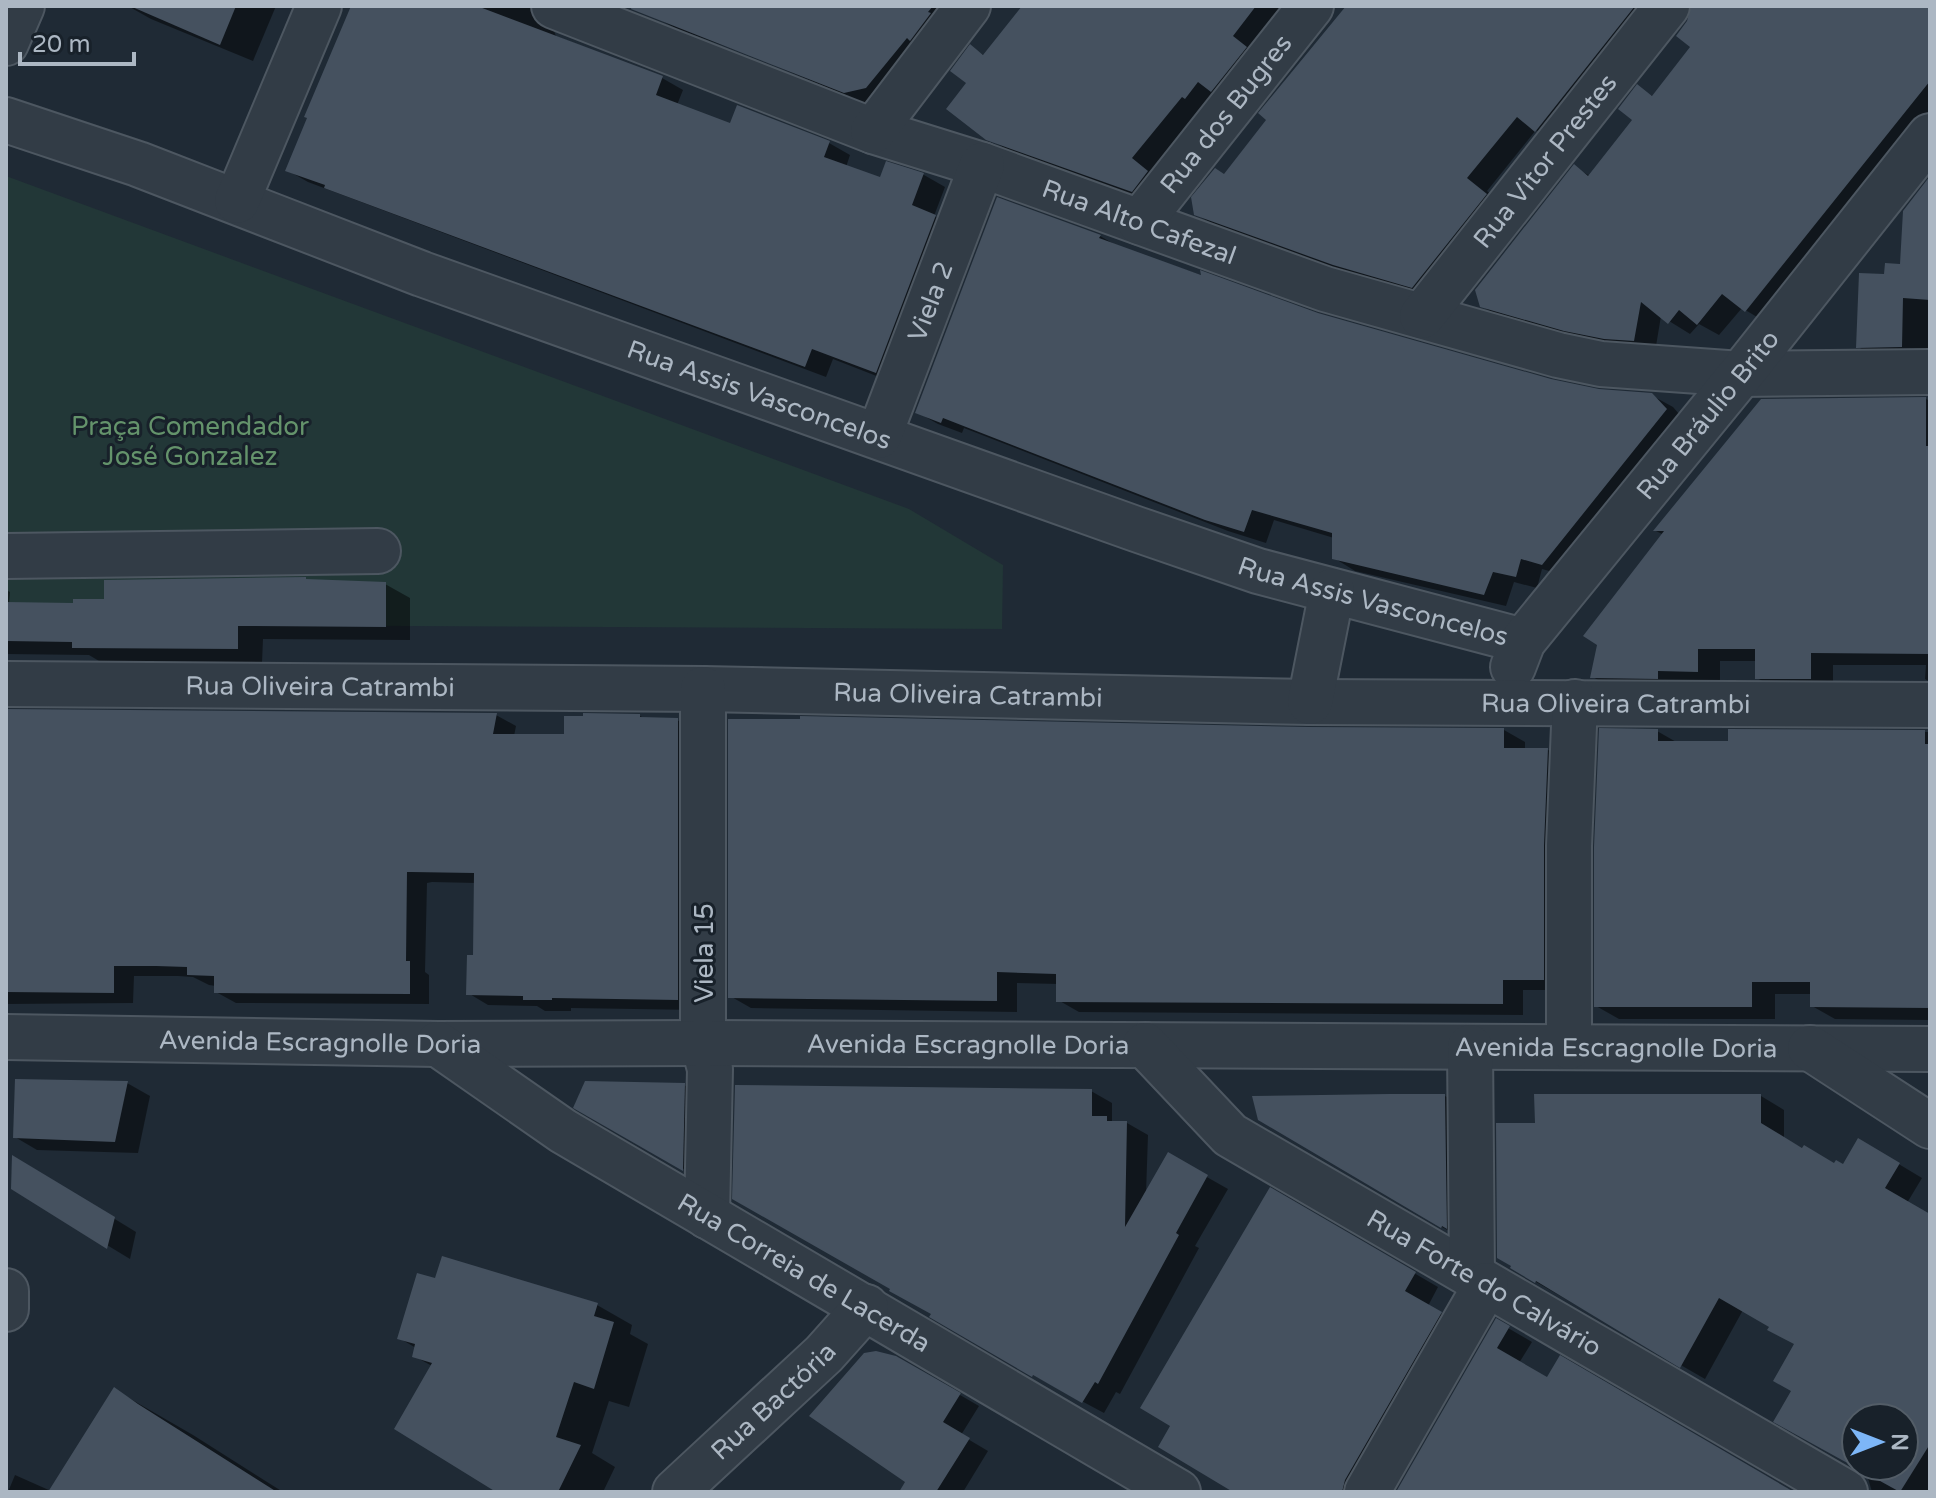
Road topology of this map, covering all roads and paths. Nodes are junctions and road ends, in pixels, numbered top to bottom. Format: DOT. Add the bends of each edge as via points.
graph roads {
  1 [pos="22,6"];
  2 [pos="319,6"];
  3 [pos="554,6"];
  4 [pos="968,6"];
  5 [pos="1311,6"];
  6 [pos="1667,6"];
  7 [pos="620,18"];
  8 [pos="6,43"];
  9 [pos="6,120"];
  10 [pos="873,131"];
  11 [pos="1930,136"];
  12 [pos="982,165"];
  13 [pos="237,201"];
  14 [pos="1140,222"];
  15 [pos="1422,316"];
  16 [pos="1930,372"];
  17 [pos="1741,374"];
  18 [pos="879,436"];
  19 [pos="378,551"];
  20 [pos="6,556"];
  21 [pos="1332,591"];
  22 [pos="1523,641"];
  23 [pos="6,684"];
  24 [pos="703,689"];
  25 [pos="1310,702"];
  26 [pos="1575,702"];
  27 [pos="1501,703"];
  28 [pos="1930,705"];
  29 [pos="6,1037"];
  30 [pos="703,1043"];
  31 [pos="438,1044"];
  32 [pos="1145,1045"];
  33 [pos="1470,1047"];
  34 [pos="1569,1047"];
  35 [pos="1810,1048"];
  36 [pos="1930,1049"];
  37 [pos="1930,1097"];
  38 [pos="1930,1108"];
  39 [pos="1930,1126"];
  40 [pos="707,1216"];
  41 [pos="1479,1281"];
  42 [pos="6,1291"];
  43 [pos="866,1307"];
  44 [pos="6,1309"];
  45 [pos="675,1492"];
  46 [pos="1178,1492"];
  47 [pos="1367,1492"];
  48 [pos="1845,1492"];
  1 -- 8 [label="street"];
  2 -- 13 [label="street"];
  3 -- 7 [label="street, Rua Alto Cafezal"];
  4 -- 10 [label="street"];
  5 -- 14 [label="street, Rua dos Bugres"];
  6 -- 15 [label="street, Rua Vitor Prestes"];
  7 -- 10 [label="street, Rua Alto Cafezal"];
  9 -- 13 [label="street, Rua Assis Vasconcelos"];
  10 -- 12 [label="street, Rua Alto Cafezal"];
  11 -- 17 [label="street, Rua Bráulio Brito"];
  12 -- 14 [label="street, Rua Alto Cafezal"];
  12 -- 18 [label="street, Viela 2"];
  13 -- 18 [label="street, Rua Assis Vasconcelos" via="422,274"];
  14 -- 15 [label="street, Rua Alto Cafezal" via="1325,289"];
  15 -- 17 [label="street, Rua Alto Cafezal" via="1601,364"];
  16 -- 17 [label="street, Rua Alto Cafezal"];
  17 -- 22 [label="street, Rua Bráulio Brito"];
  18 -- 21 [label="street, Rua Assis Vasconcelos" via="1258,571"];
  19 -- 20 [label="street"];
  21 -- 22 [label="street, Rua Assis Vasconcelos"];
  21 -- 25 [label="street"];
  22 -- 27 [label="street, Rua Bráulio Brito"];
  23 -- 24 [label="street, Rua Oliveira Catrambi"];
  24 -- 25 [label="street, Rua Oliveira Catrambi"];
  24 -- 30 [label="street, Viela 15"];
  25 -- 27 [label="street, Rua Oliveira Catrambi"];
  26 -- 27 [label="street, Rua Oliveira Catrambi"];
  26 -- 28 [label="street, Rua Oliveira Catrambi"];
  26 -- 34 [label="street"];
  29 -- 31 [label="street, Avenida Escragnolle Doria"];
  30 -- 31 [label="street, Avenida Escragnolle Doria"];
  30 -- 32 [label="street, Avenida Escragnolle Doria"];
  30 -- 40 [label="street, Viela 15" via="710,1069"];
  31 -- 40 [label="street, Rua Correia de Lacerda" via="563,1131"];
  32 -- 33 [label="street, Avenida Escragnolle Doria"];
  32 -- 41 [label="street, Rua Forte do Calvário" via="1230,1135"];
  33 -- 34 [label="street, Avenida Escragnolle Doria"];
  33 -- 41 [label="street"];
  34 -- 35 [label="street, Avenida Escragnolle Doria"];
  35 -- 36 [label="street, Avenida Escragnolle Doria"];
  35 -- 39 [label="street"];
  37 -- 38 [label="street"];
  40 -- 43 [label="street, Rua Correia de Lacerda"];
  41 -- 47 [label="street"];
  41 -- 48 [label="street, Rua Forte do Calvário"];
  42 -- 44 [label="street"];
  43 -- 45 [label="street, Rua Bactória" via="824,1354"];
  43 -- 46 [label="street, Rua Correia de Lacerda"];
}
